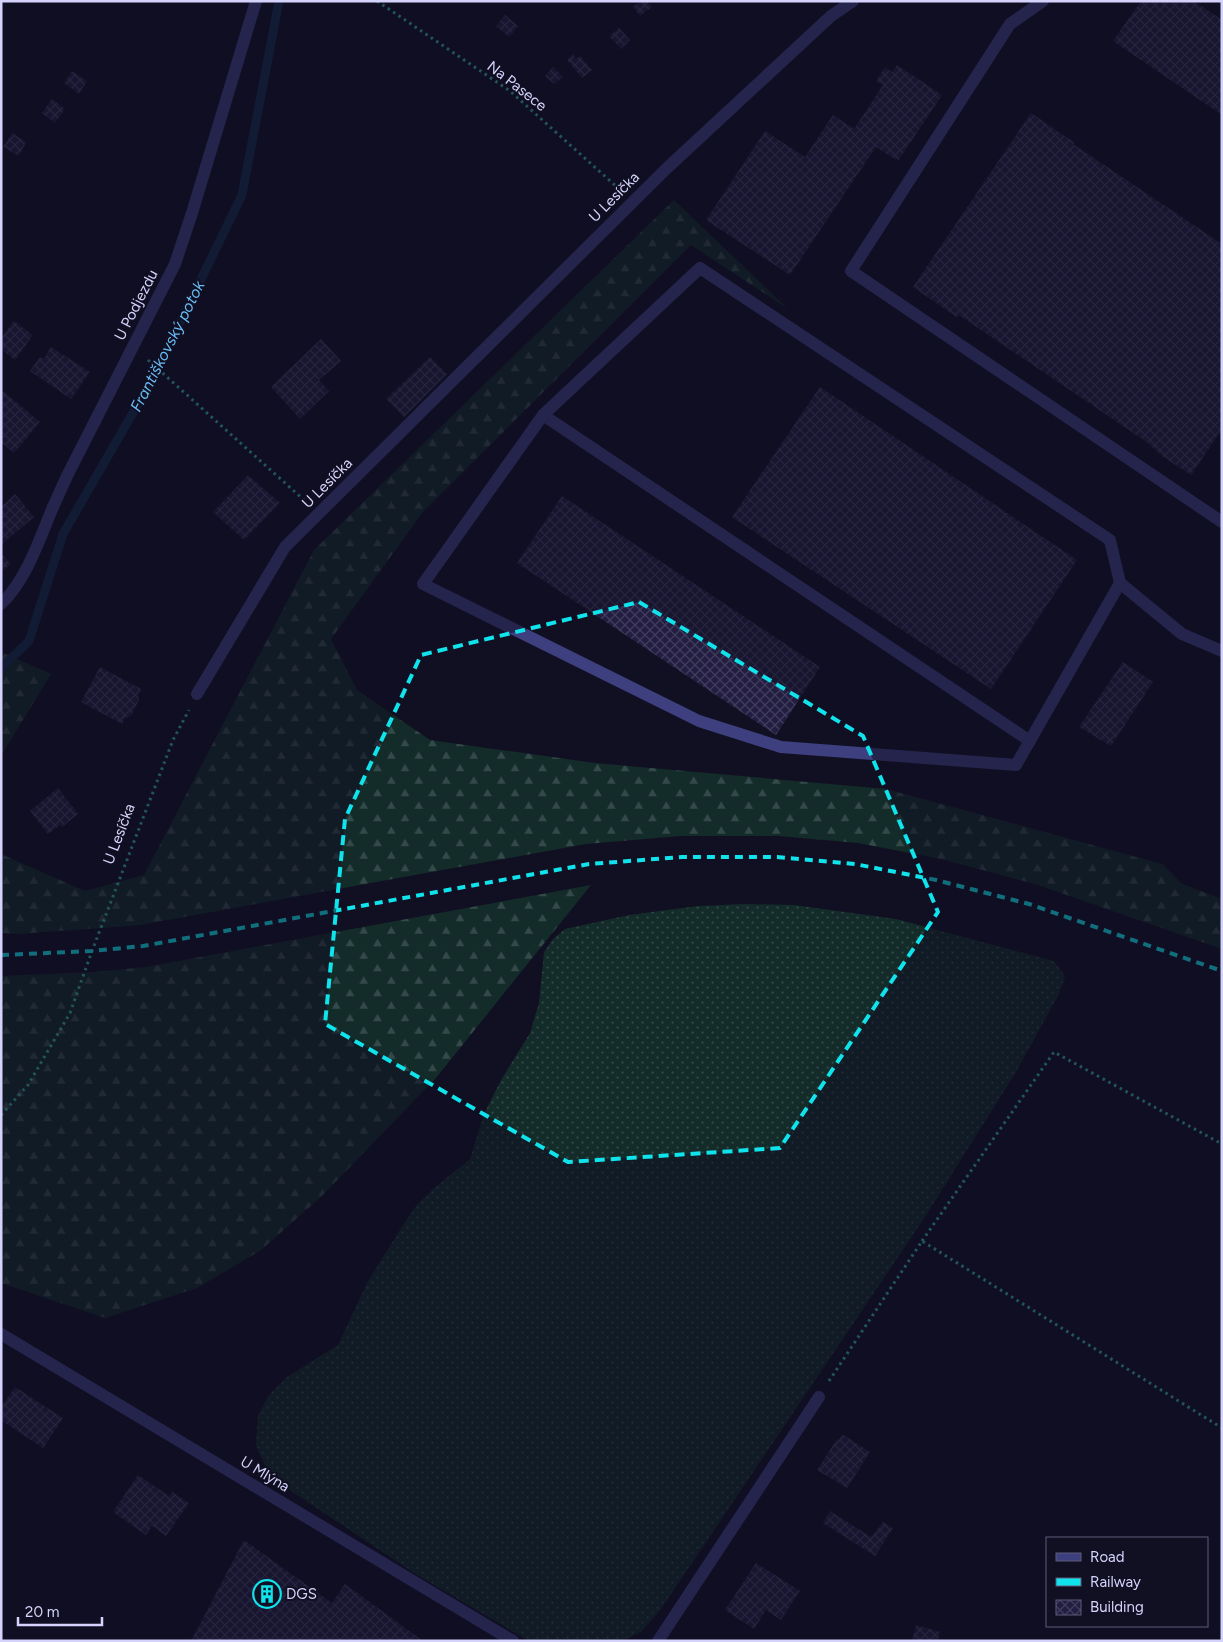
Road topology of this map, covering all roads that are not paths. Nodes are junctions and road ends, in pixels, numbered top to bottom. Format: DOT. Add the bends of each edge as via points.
graph roads {
  1 [pos="256,1"];
  2 [pos="853,1"];
  3 [pos="1043,1"];
  4 [pos="543,415"];
  5 [pos="1222,522"];
  6 [pos="1120,583"];
  7 [pos="1,604"];
  8 [pos="1222,651"];
  9 [pos="197,694"];
  10 [pos="1030,742"];
  11 [pos="1,1334"];
  12 [pos="819,1397"];
  13 [pos="513,1641"];
  14 [pos="658,1641"];
  1 -- 7 [label="street, U Podjezdu" via="175,264 67,476 32,556 10,595"];
  2 -- 9 [label="street, U Lesíčka" via="831,16 666,169 285,547"];
  3 -- 5 [label="street" via="1010,24 851,271"];
  4 -- 6 [label="street" via="700,268 1110,540"];
  4 -- 10 [label="street"];
  4 -- 10 [label="street" via="423,584 700,721 781,747 1016,765"];
  6 -- 8 [label="street" via="1182,634"];
  6 -- 10 [label="street"];
  11 -- 13 [label="street, U Mlýna"];
  12 -- 14 [label="street"];
}
